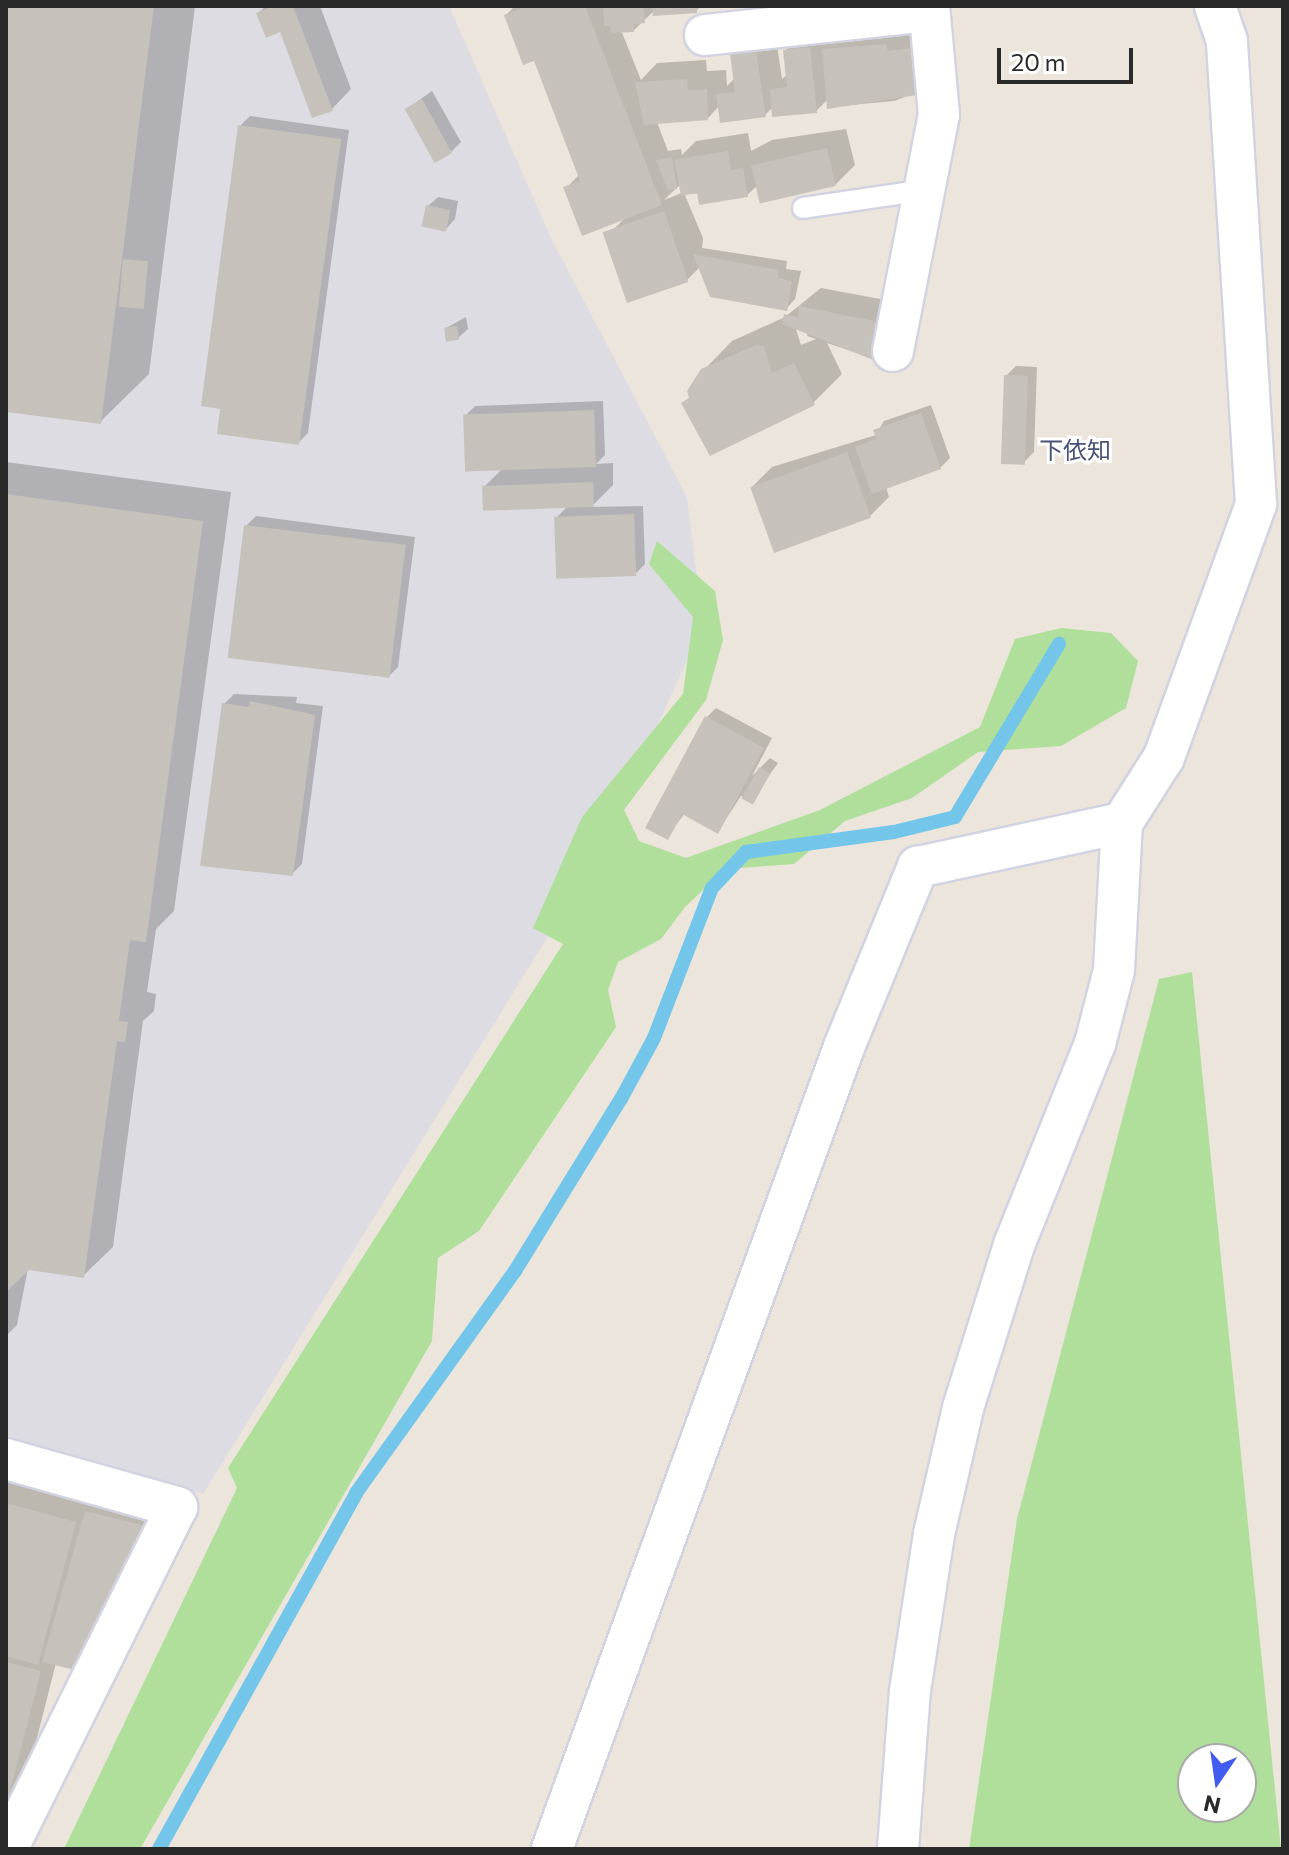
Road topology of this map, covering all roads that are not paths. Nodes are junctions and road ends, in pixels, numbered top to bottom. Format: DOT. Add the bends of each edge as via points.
graph roads {
  1 [pos="1215,6"];
  2 [pos="929,8"];
  3 [pos="705,35"];
  4 [pos="925,190"];
  5 [pos="803,208"];
  6 [pos="893,351"];
  7 [pos="1122,823"];
  8 [pos="6,1459"];
  9 [pos="7,1849"];
  10 [pos="552,1849"];
  11 [pos="898,1849"];
  1 -- 7 [label="street" via="1227,41 1256,504 1164,757"];
  2 -- 3 [label="street"];
  2 -- 4 [label="street" via="939,115"];
  4 -- 5 [label="lane"];
  4 -- 6 [label="street"];
  7 -- 10 [label="street" via="918,867 844,1047"];
  7 -- 11 [label="street" via="1114,970 1095,1044 1014,1245 963,1408 934,1534 910,1691"];
  8 -- 9 [label="street" via="177,1507"];
}
